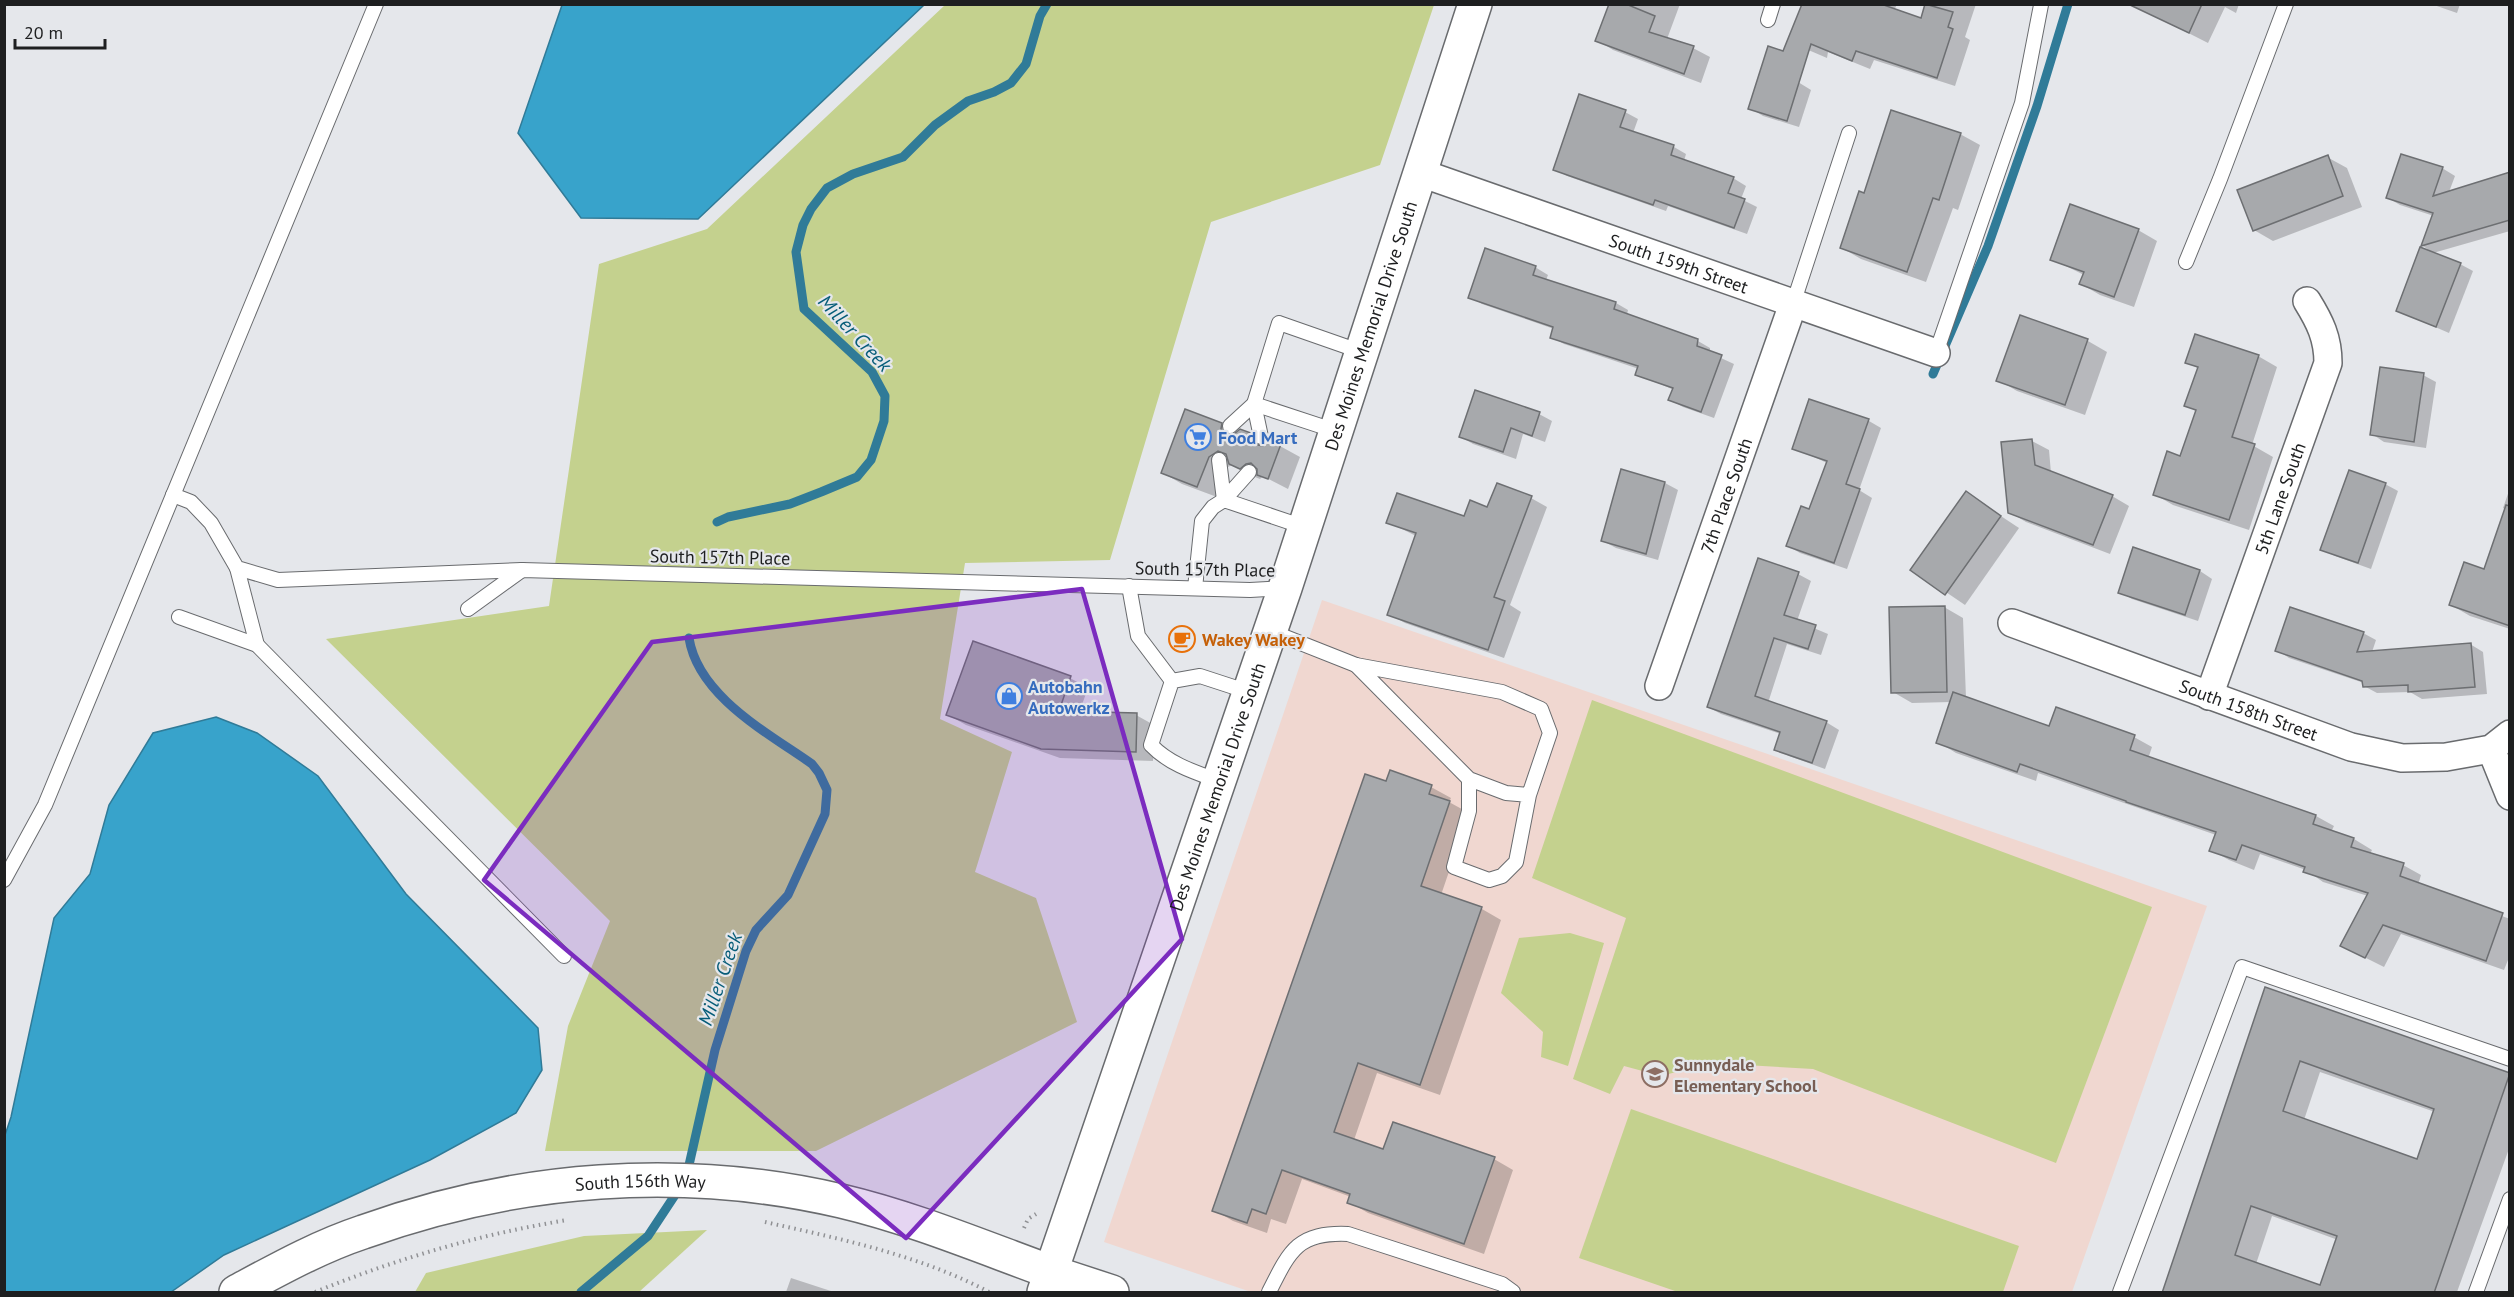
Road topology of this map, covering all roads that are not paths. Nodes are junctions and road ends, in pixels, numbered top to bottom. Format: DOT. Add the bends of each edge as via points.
graph roads {
  1 [pos="376,4"];
  2 [pos="1475,4"];
  3 [pos="1773,4"];
  4 [pos="2286,4"];
  5 [pos="2041,5"];
  6 [pos="1768,20"];
  7 [pos="1850,133"];
  8 [pos="1421,173"];
  9 [pos="2186,262"];
  10 [pos="2307,301"];
  11 [pos="1793,304"];
  12 [pos="1362,352"];
  13 [pos="1936,353"];
  14 [pos="1254,404"];
  15 [pos="1230,426"];
  16 [pos="1336,431"];
  17 [pos="1261,437"];
  18 [pos="1218,460"];
  19 [pos="1249,472"];
  20 [pos="173,495"];
  21 [pos="1224,500"];
  22 [pos="1304,527"];
  23 [pos="237,568"];
  24 [pos="522,570"];
  25 [pos="1129,586"];
  26 [pos="1195,588"];
  27 [pos="1285,588"];
  28 [pos="468,609"];
  29 [pos="180,617"];
  30 [pos="2012,623"];
  31 [pos="1270,631"];
  32 [pos="257,645"];
  33 [pos="1356,665"];
  34 [pos="1172,681"];
  35 [pos="1659,686"];
  36 [pos="1249,693"];
  37 [pos="2209,696"];
  38 [pos="2500,742"];
  39 [pos="1469,779"];
  40 [pos="1219,781"];
  41 [pos="1529,795"];
  42 [pos="2510,796"];
  43 [pos="4,880"];
  44 [pos="564,956"];
  45 [pos="2510,1059"];
  46 [pos="2510,1199"];
  47 [pos="1048,1282"];
  48 [pos="236,1293"];
  49 [pos="1112,1293"];
  50 [pos="1269,1293"];
  51 [pos="1513,1293"];
  52 [pos="2120,1293"];
  53 [pos="2476,1293"];
  1 -- 20 [label="lane"];
  2 -- 8 [label="main road, Des Moines Memorial Drive South"];
  3 -- 6 [label="lane"];
  4 -- 9 [label="lane"];
  5 -- 13 [label="lane" via="2022,103"];
  7 -- 11 [label="lane"];
  8 -- 11 [label="street, South 159th Street"];
  8 -- 12 [label="main road, Des Moines Memorial Drive South"];
  10 -- 37 [label="street, 5th Lane South" via="2323,327 2328,363"];
  11 -- 13 [label="street, South 159th Street"];
  11 -- 35 [label="street, 7th Place South"];
  12 -- 14 [label="lane" via="1279,323"];
  12 -- 16 [label="main road, Des Moines Memorial Drive South"];
  14 -- 15 [label="lane"];
  14 -- 16 [label="lane"];
  14 -- 17 [label="lane"];
  16 -- 22 [label="main road, Des Moines Memorial Drive South"];
  18 -- 21 [label="lane"];
  19 -- 21 [label="lane"];
  20 -- 23 [label="lane" via="191,502 212,523"];
  20 -- 43 [label="lane" via="45,805"];
  21 -- 22 [label="lane"];
  21 -- 26 [label="lane" via="1202,521"];
  22 -- 27 [label="main road, Des Moines Memorial Drive South"];
  23 -- 24 [label="lane, South 157th Place" via="278,580"];
  23 -- 32 [label="lane"];
  24 -- 25 [label="lane, South 157th Place"];
  24 -- 28 [label="lane"];
  25 -- 26 [label="lane, South 157th Place"];
  25 -- 34 [label="lane" via="1138,636"];
  26 -- 27 [label="lane, South 157th Place"];
  27 -- 31 [label="main road, Des Moines Memorial Drive South"];
  29 -- 32 [label="lane"];
  30 -- 37 [label="street, South 158th Street"];
  31 -- 33 [label="lane"];
  31 -- 36 [label="main road, Des Moines Memorial Drive South"];
  32 -- 44 [label="lane"];
  33 -- 39 [label="lane"];
  33 -- 41 [label="lane" via="1502,692 1541,710 1550,733"];
  34 -- 36 [label="lane" via="1200,676"];
  34 -- 40 [label="lane" via="1151,745 1162,757"];
  36 -- 40 [label="main road, Des Moines Memorial Drive South"];
  37 -- 38 [label="street, South 158th Street" via="2352,747 2402,758 2446,757"];
  38 -- 42 [label="street"];
  39 -- 41 [label="lane" via="1506,793"];
  39 -- 41 [label="lane" via="1469,811 1454,867 1489,880 1502,876 1516,862"];
  40 -- 47 [label="main road, Des Moines Memorial Drive South"];
  45 -- 52 [label="lane" via="2242,967"];
  46 -- 53 [label="lane"];
  47 -- 48 [label="main road, South 156th Way" via="874,1210 795,1192 685,1180 648,1180 514,1191 436,1208 361,1232 289,1263"];
  47 -- 49 [label="main road, South 156th Way"];
  50 -- 51 [label="lane" via="1294,1251 1305,1240 1326,1233 1348,1234 1502,1284"];
}
